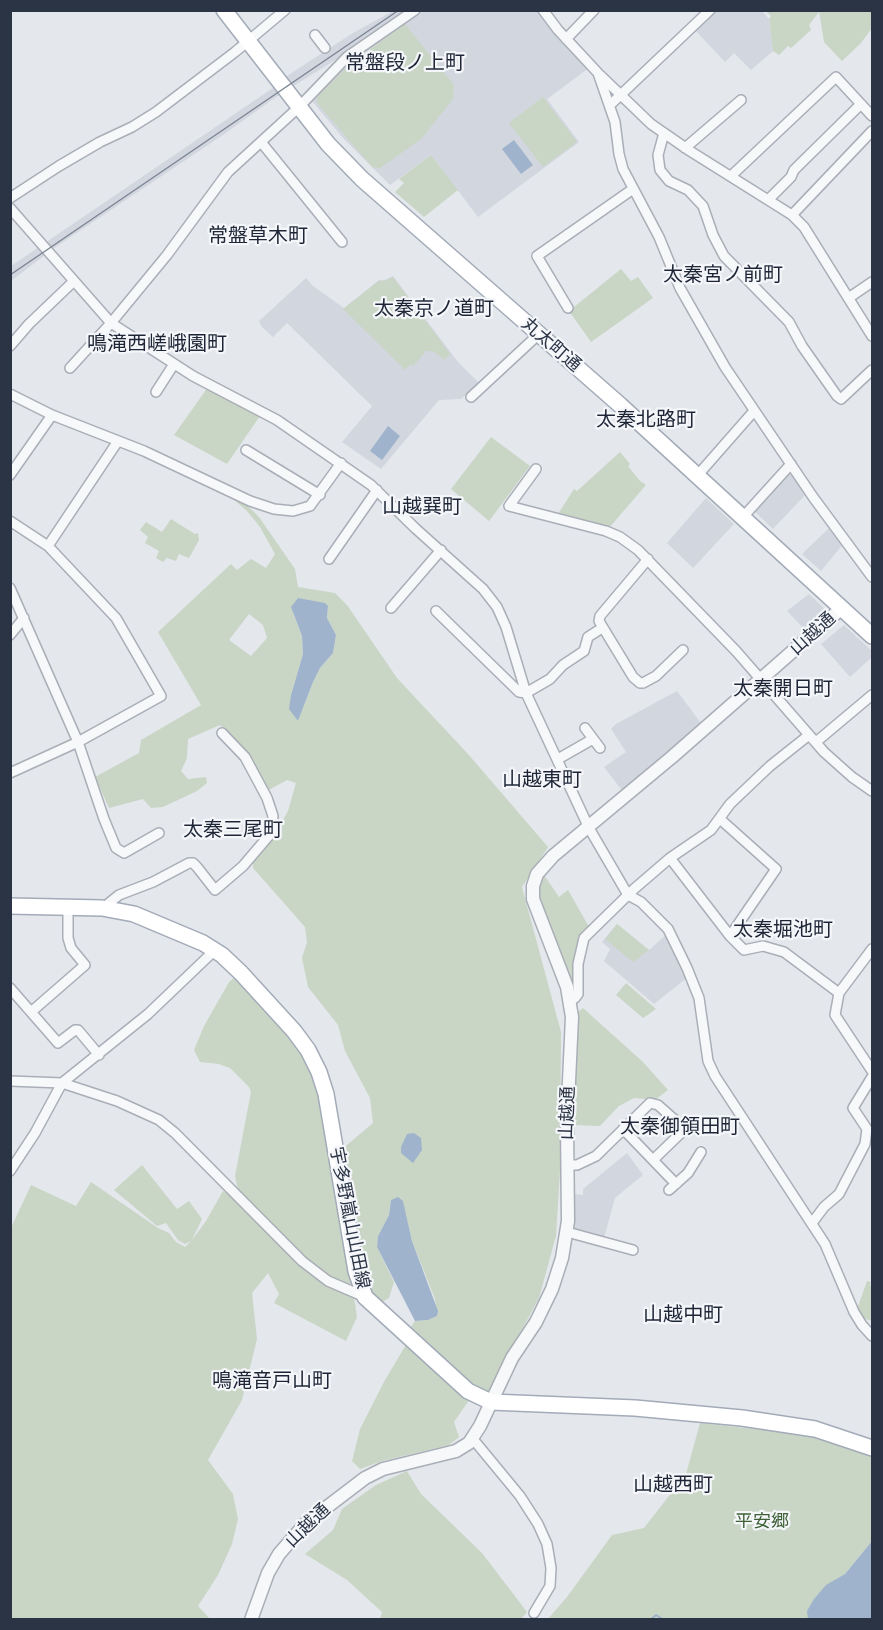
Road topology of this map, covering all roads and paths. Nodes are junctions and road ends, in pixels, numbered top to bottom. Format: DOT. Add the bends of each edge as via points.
graph roads {
  1 [pos="224,10"];
  2 [pos="285,10"];
  3 [pos="415,10"];
  4 [pos="543,10"];
  5 [pos="594,10"];
  6 [pos="710,10"];
  7 [pos="315,35"];
  8 [pos="566,39"];
  9 [pos="248,41"];
  10 [pos="325,48"];
  11 [pos="598,73"];
  12 [pos="621,94"];
  13 [pos="741,100"];
  14 [pos="861,104"];
  15 [pos="610,105"];
  16 [pos="299,107"];
  17 [pos="873,116"];
  18 [pos="873,131"];
  19 [pos="663,133"];
  20 [pos="261,142"];
  21 [pos="685,148"];
  22 [pos="730,176"];
  23 [pos="633,189"];
  24 [pos="10,198"];
  25 [pos="769,199"];
  26 [pos="10,208"];
  27 [pos="792,215"];
  28 [pos="342,242"];
  29 [pos="74,281"];
  30 [pos="873,282"];
  31 [pos="849,297"];
  32 [pos="568,308"];
  33 [pos="111,323"];
  34 [pos="539,334"];
  35 [pos="873,336"];
  36 [pos="10,346"];
  37 [pos="174,364"];
  38 [pos="70,368"];
  39 [pos="873,370"];
  40 [pos="156,392"];
  41 [pos="10,394"];
  42 [pos="471,397"];
  43 [pos="754,411"];
  44 [pos="52,415"];
  45 [pos="118,441"];
  46 [pos="246,450"];
  47 [pos="341,463"];
  48 [pos="791,464"];
  49 [pos="536,469"];
  50 [pos="10,476"];
  51 [pos="697,476"];
  52 [pos="377,490"];
  53 [pos="320,495"];
  54 [pos="743,517"];
  55 [pos="10,521"];
  56 [pos="48,546"];
  57 [pos="441,550"];
  58 [pos="329,559"];
  59 [pos="648,559"];
  60 [pos="870,565"];
  61 [pos="873,577"];
  62 [pos="10,588"];
  63 [pos="391,608"];
  64 [pos="842,608"];
  65 [pos="436,611"];
  66 [pos="24,618"];
  67 [pos="602,628"];
  68 [pos="10,635"];
  69 [pos="873,636"];
  70 [pos="683,650"];
  71 [pos="762,680"];
  72 [pos="526,693"];
  73 [pos="873,695"];
  74 [pos="585,728"];
  75 [pos="222,733"];
  76 [pos="809,735"];
  77 [pos="593,739"];
  78 [pos="78,742"];
  79 [pos="816,742"];
  80 [pos="600,748"];
  81 [pos="558,759"];
  82 [pos="10,773"];
  83 [pos="873,791"];
  84 [pos="720,819"];
  85 [pos="589,828"];
  86 [pos="159,833"];
  87 [pos="670,858"];
  88 [pos="628,896"];
  89 [pos="10,906"];
  90 [pos="68,908"];
  91 [pos="102,908"];
  92 [pos="730,936"];
  93 [pos="215,950"];
  94 [pos="873,950"];
  95 [pos="10,988"];
  96 [pos="839,993"];
  97 [pos="570,999"];
  98 [pos="31,1012"];
  99 [pos="99,1055"];
  100 [pos="873,1071"];
  101 [pos="873,1077"];
  102 [pos="10,1081"];
  103 [pos="62,1083"];
  104 [pos="623,1129"];
  105 [pos="701,1152"];
  106 [pos="652,1160"];
  107 [pos="567,1165"];
  108 [pos="10,1171"];
  109 [pos="812,1223"];
  110 [pos="567,1232"];
  111 [pos="633,1250"];
  112 [pos="365,1297"];
  113 [pos="873,1336"];
  114 [pos="491,1401"];
  115 [pos="473,1439"];
  116 [pos="873,1448"];
  117 [pos="534,1612"];
  118 [pos="251,1620"];
  1 -- 9 [label="main road, 丸太町通"];
  2 -- 9 [label="street"];
  3 -- 16 [label="street" via="347,57"];
  4 -- 8 [label="street"];
  5 -- 8 [label="street"];
  6 -- 12 [label="street"];
  7 -- 10 [label="street"];
  8 -- 11 [label="street"];
  9 -- 16 [label="main road, 丸太町通"];
  9 -- 24 [label="street" via="132,127 100,142"];
  11 -- 12 [label="street"];
  11 -- 15 [label="street"];
  12 -- 15 [label="street"];
  12 -- 19 [label="street"];
  13 -- 21 [label="street"];
  14 -- 17 [label="street"];
  14 -- 22 [label="street" via="836,77"];
  14 -- 25 [label="street"];
  15 -- 23 [label="street" via="621,163"];
  16 -- 20 [label="street"];
  16 -- 34 [label="main road, 丸太町通" via="362,179"];
  18 -- 27 [label="street"];
  19 -- 21 [label="street"];
  19 -- 39 [label="street" via="658,155 660,170 703,206 724,256 789,322 837,396 841,399"];
  20 -- 28 [label="street"];
  20 -- 33 [label="street" via="228,172"];
  21 -- 22 [label="street"];
  22 -- 25 [label="street"];
  23 -- 32 [label="street" via="537,256"];
  23 -- 43 [label="street" via="680,288"];
  25 -- 27 [label="street"];
  26 -- 29 [label="street"];
  27 -- 31 [label="street" via="804,227"];
  29 -- 33 [label="street"];
  29 -- 36 [label="street"];
  30 -- 31 [label="street"];
  31 -- 35 [label="street"];
  33 -- 37 [label="street"];
  33 -- 38 [label="street"];
  34 -- 42 [label="street"];
  34 -- 51 [label="main road, 丸太町通"];
  37 -- 40 [label="street"];
  37 -- 47 [label="street" via="270,416"];
  41 -- 44 [label="street"];
  43 -- 48 [label="street"];
  43 -- 51 [label="street"];
  44 -- 45 [label="street"];
  44 -- 50 [label="street"];
  45 -- 53 [label="street" via="274,509 306,508"];
  45 -- 56 [label="street"];
  46 -- 53 [label="street"];
  47 -- 52 [label="street"];
  47 -- 53 [label="street"];
  48 -- 54 [label="street"];
  48 -- 60 [label="street" via="839,532"];
  49 -- 59 [label="street" via="509,506 606,531"];
  51 -- 54 [label="main road, 丸太町通"];
  52 -- 57 [label="street"];
  52 -- 58 [label="street"];
  54 -- 64 [label="main road, 丸太町通"];
  55 -- 56 [label="street"];
  56 -- 78 [label="street" via="116,618 161,696"];
  57 -- 63 [label="street"];
  57 -- 72 [label="street" via="497,607"];
  59 -- 67 [label="street" via="600,616"];
  59 -- 71 [label="street"];
  60 -- 61 [label="street"];
  62 -- 66 [label="street"];
  64 -- 69 [label="main road, 丸太町通"];
  64 -- 71 [label="street, 山越通"];
  65 -- 72 [label="street" via="519,692"];
  66 -- 68 [label="street"];
  66 -- 78 [label="street"];
  67 -- 70 [label="street" via="640,683 656,676"];
  67 -- 72 [label="street" via="588,637 584,651"];
  71 -- 76 [label="street"];
  71 -- 85 [label="street, 山越通"];
  72 -- 81 [label="street"];
  73 -- 79 [label="street"];
  74 -- 77 [label="street"];
  75 -- 91 [label="street" via="245,757 267,798 273,816 272,832 243,866 215,890 189,863"];
  76 -- 79 [label="street"];
  76 -- 84 [label="street" via="770,766 730,804"];
  77 -- 80 [label="street"];
  77 -- 81 [label="street"];
  78 -- 82 [label="street"];
  78 -- 86 [label="street" via="116,848 124,853"];
  79 -- 83 [label="street" via="852,777"];
  81 -- 85 [label="street"];
  84 -- 87 [label="street" via="705,835"];
  84 -- 92 [label="street" via="776,870"];
  85 -- 88 [label="street"];
  85 -- 97 [label="street, 山越通" via="549,861 537,874 533,886 533,899"];
  87 -- 88 [label="street"];
  87 -- 92 [label="street"];
  88 -- 97 [label="street" via="584,938 578,964 578,994"];
  88 -- 109 [label="street" via="642,902 668,929 699,998 708,1061 715,1076"];
  89 -- 90 [label="main road, 宇多野嵐山山田線"];
  90 -- 91 [label="main road, 宇多野嵐山山田線"];
  90 -- 98 [label="street" via="68,938 85,965"];
  91 -- 93 [label="main road, 宇多野嵐山山田線" via="143,917"];
  92 -- 96 [label="street" via="744,950 763,946 784,952"];
  93 -- 99 [label="street"];
  93 -- 112 [label="main road, 宇多野嵐山山田線" via="294,1031 319,1072 356,1271"];
  94 -- 96 [label="street"];
  95 -- 98 [label="street"];
  96 -- 100 [label="street" via="835,1015"];
  97 -- 107 [label="street, 山越通"];
  98 -- 99 [label="street" via="58,1043 78,1030"];
  99 -- 103 [label="street"];
  101 -- 109 [label="street" via="853,1108 867,1129 865,1144 839,1194"];
  102 -- 103 [label="street"];
  103 -- 108 [label="street"];
  103 -- 112 [label="street" via="159,1120 302,1261 328,1281"];
  104 -- 106 [label="street"];
  104 -- 106 [label="street" via="650,1103 683,1126"];
  104 -- 107 [label="street" via="596,1156"];
  105 -- 106 [label="street" via="688,1173 672,1187"];
  107 -- 110 [label="street, 山越通"];
  109 -- 113 [label="street" via="854,1312"];
  110 -- 111 [label="street"];
  110 -- 114 [label="street, 山越通" via="547,1301"];
  112 -- 114 [label="main road, 宇多野嵐山山田線" via="468,1391"];
  114 -- 115 [label="street, 山越通"];
  114 -- 116 [label="main road, 宇多野嵐山山田線" via="742,1418 815,1429"];
  115 -- 117 [label="street" via="520,1496 547,1544 550,1586"];
  115 -- 118 [label="street, 山越通" via="456,1451 383,1469 365,1478 306,1523 279,1554"];
}
